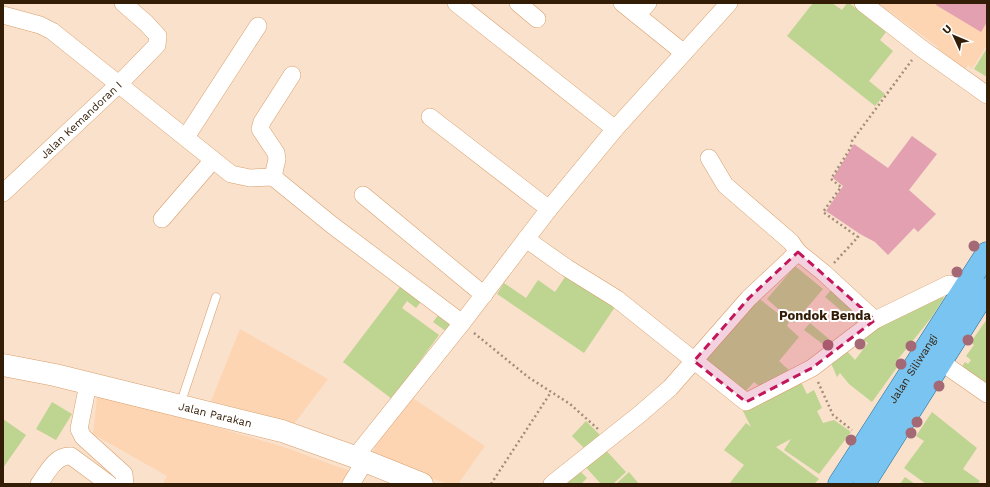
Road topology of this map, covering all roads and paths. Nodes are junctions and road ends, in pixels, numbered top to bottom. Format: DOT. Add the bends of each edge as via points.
graph roads {
  1 [pos="123,3"];
  2 [pos="456,3"];
  3 [pos="518,3"];
  4 [pos="622,3"];
  5 [pos="729,3"];
  6 [pos="863,3"];
  7 [pos="643,9"];
  8 [pos="3,15"];
  9 [pos="537,19"];
  10 [pos="258,26"];
  11 [pos="921,48"];
  12 [pos="684,53"];
  13 [pos="292,75"];
  14 [pos="119,84"];
  15 [pos="987,95"];
  16 [pos="430,117"];
  17 [pos="615,129"];
  18 [pos="186,137"];
  19 [pos="709,158"];
  20 [pos="213,160"];
  21 [pos="273,177"];
  22 [pos="3,193"];
  23 [pos="363,195"];
  24 [pos="549,209"];
  25 [pos="162,219"];
  26 [pos="526,239"];
  27 [pos="798,252"];
  28 [pos="987,253"];
  29 [pos="824,273"];
  30 [pos="977,288"];
  31 [pos="484,295"];
  32 [pos="216,296"];
  33 [pos="875,320"];
  34 [pos="462,323"];
  35 [pos="694,361"];
  36 [pos="942,362"];
  37 [pos="3,365"];
  38 [pos="812,368"];
  39 [pos="88,384"];
  40 [pos="551,392"];
  41 [pos="987,394"];
  42 [pos="180,406"];
  43 [pos="856,433"];
  44 [pos="609,438"];
  45 [pos="360,459"];
  46 [pos="39,484"];
  47 [pos="109,484"];
  48 [pos="125,484"];
  49 [pos="351,484"];
  50 [pos="422,484"];
  51 [pos="491,484"];
  52 [pos="552,484"];
  53 [pos="840,484"];
  54 [pos="864,484"];
  1 -- 14 [label="street, Jalan Kemandoran I" via="158,36 156,45"];
  2 -- 17 [label="street"];
  3 -- 9 [label="street"];
  4 -- 7 [label="street"];
  5 -- 12 [label="street"];
  6 -- 11 [label="street"];
  7 -- 12 [label="street"];
  8 -- 14 [label="street" via="52,31"];
  10 -- 18 [label="street"];
  11 -- 15 [label="street"];
  11 -- 29 [label="path" via="852,141 851,147 830,179 840,187 823,212 858,237"];
  12 -- 17 [label="street"];
  13 -- 21 [label="street" via="260,129 276,153"];
  14 -- 18 [label="street"];
  14 -- 22 [label="street, Jalan Kemandoran I"];
  16 -- 24 [label="street"];
  17 -- 24 [label="street"];
  18 -- 20 [label="street"];
  19 -- 27 [label="street" via="725,185 791,242"];
  20 -- 21 [label="street" via="231,174 250,178"];
  20 -- 25 [label="street"];
  21 -- 34 [label="street"];
  23 -- 31 [label="street"];
  24 -- 26 [label="street"];
  26 -- 31 [label="street"];
  26 -- 35 [label="street" via="617,299"];
  27 -- 29 [label="street"];
  27 -- 35 [label="street" via="749,298"];
  28 -- 30 [label="main road, Jalan Siliwangi"];
  29 -- 33 [label="street"];
  30 -- 33 [label="street" via="949,284"];
  30 -- 36 [label="main road, Jalan Siliwangi"];
  30 -- 53 [label="main road, Jalan Siliwangi"];
  31 -- 34 [label="street"];
  32 -- 42 [label="lane"];
  33 -- 38 [label="street"];
  34 -- 40 [label="path" via="528,377"];
  34 -- 45 [label="street"];
  35 -- 38 [label="street" via="746,402"];
  35 -- 44 [label="street" via="657,400"];
  36 -- 41 [label="street"];
  36 -- 54 [label="main road, Jalan Siliwangi"];
  37 -- 39 [label="street, Jalan Parakan"];
  38 -- 43 [label="path" via="833,415"];
  39 -- 42 [label="street, Jalan Parakan"];
  39 -- 48 [label="street" via="79,429 83,437 124,474"];
  40 -- 44 [label="path" via="570,404"];
  40 -- 51 [label="path"];
  42 -- 45 [label="street, Jalan Parakan" via="282,431"];
  44 -- 52 [label="street"];
  45 -- 49 [label="street"];
  45 -- 50 [label="street, Jalan Parakan"];
  46 -- 47 [label="street" via="57,459 64,456 71,456"];
}
